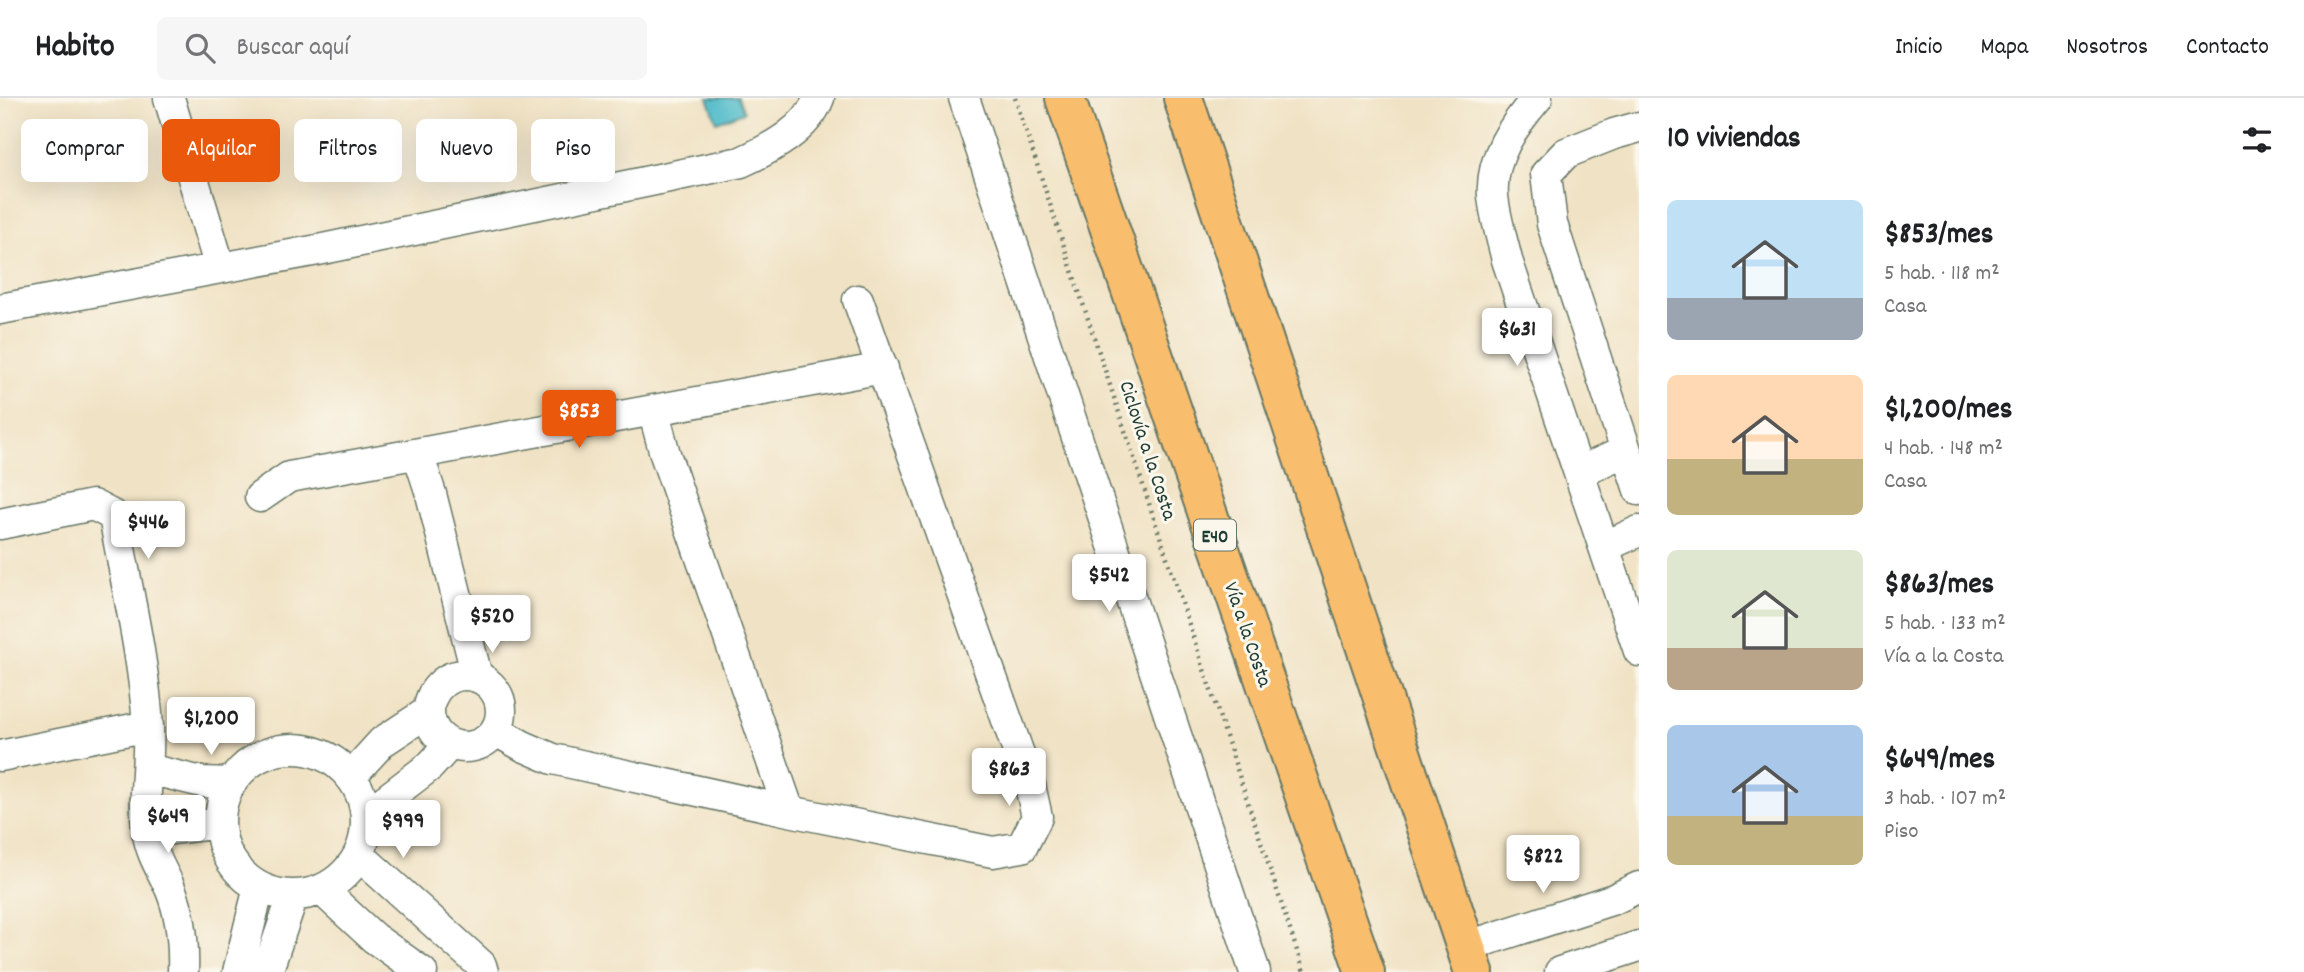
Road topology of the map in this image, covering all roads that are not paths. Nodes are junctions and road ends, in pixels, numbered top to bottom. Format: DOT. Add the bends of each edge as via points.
graph roads {
  1 [pos="170,98"];
  2 [pos="820,98"];
  3 [pos="964,98"];
  4 [pos="1065,98"];
  5 [pos="1183,98"];
  6 [pos="1537,98"];
  7 [pos="1639,127"];
  8 [pos="220,268"];
  9 [pos="858,300"];
  10 [pos="0,309"];
  11 [pos="883,368"];
  12 [pos="653,410"];
  13 [pos="1626,451"];
  14 [pos="418,454"];
  15 [pos="1579,472"];
  16 [pos="1639,490"];
  17 [pos="260,497"];
  18 [pos="0,524"];
  19 [pos="1639,531"];
  20 [pos="1604,547"];
  21 [pos="1639,651"];
  22 [pos="477,676"];
  23 [pos="429,711"];
  24 [pos="148,726"];
  25 [pos="496,731"];
  26 [pos="450,744"];
  27 [pos="0,756"];
  28 [pos="148,769"];
  29 [pos="351,776"];
  30 [pos="231,783"];
  31 [pos="789,811"];
  32 [pos="366,815"];
  33 [pos="220,823"];
  34 [pos="147,832"];
  35 [pos="359,855"];
  36 [pos="259,887"];
  37 [pos="1639,887"];
  38 [pos="322,890"];
  39 [pos="293,896"];
  40 [pos="1639,946"];
  41 [pos="1469,959"];
  42 [pos="183,972"];
  43 [pos="237,972"];
  44 [pos="267,972"];
  45 [pos="422,972"];
  46 [pos="483,972"];
  47 [pos="1255,972"];
  48 [pos="1366,972"];
  49 [pos="1560,972"];
  1 -- 8 [label="street"];
  2 -- 8 [label="street" via="797,128 771,149 741,162"];
  3 -- 47 [label="street"];
  4 -- 48 [label="highway, Vía a la Costa / E40"];
  5 -- 41 [label="highway"];
  6 -- 15 [label="street" via="1514,125 1495,164 1493,195 1507,260"];
  7 -- 13 [label="street" via="1566,153 1546,174 1552,224"];
  8 -- 10 [label="street"];
  9 -- 11 [label="street"];
  11 -- 12 [label="street"];
  11 -- 31 [label="street" via="1030,785 1037,817 1022,847 993,852"];
  12 -- 14 [label="street"];
  12 -- 31 [label="street"];
  13 -- 15 [label="street"];
  13 -- 16 [label="street"];
  14 -- 17 [label="street" via="289,477"];
  14 -- 22 [label="street"];
  15 -- 20 [label="street"];
  18 -- 24 [label="street" via="93,505 114,516"];
  19 -- 20 [label="street"];
  20 -- 21 [label="street"];
  22 -- 23 [label="street" via="460,674 444,681 433,694"];
  22 -- 25 [label="street" via="491,685 500,699 502,716"];
  23 -- 26 [label="street" via="439,736"];
  23 -- 29 [label="street" via="383,742"];
  24 -- 27 [label="street"];
  24 -- 28 [label="street"];
  25 -- 26 [label="street" via="475,747"];
  25 -- 31 [label="street" via="553,758"];
  26 -- 32 [label="street" via="430,766"];
  28 -- 30 [label="street" via="202,782"];
  28 -- 34 [label="street"];
  29 -- 30 [label="street" via="312,750 289,748 246,766"];
  29 -- 32 [label="street"];
  30 -- 33 [label="street"];
  32 -- 35 [label="street"];
  33 -- 34 [label="street"];
  33 -- 36 [label="street" via="231,860"];
  34 -- 42 [label="street" via="171,891 182,934"];
  35 -- 38 [label="street" via="337,881"];
  35 -- 46 [label="street" via="481,965"];
  36 -- 39 [label="street"];
  36 -- 43 [label="street"];
  37 -- 41 [label="street"];
  38 -- 39 [label="street"];
  38 -- 45 [label="street" via="374,938"];
  39 -- 44 [label="street"];
  40 -- 49 [label="street"];
}
